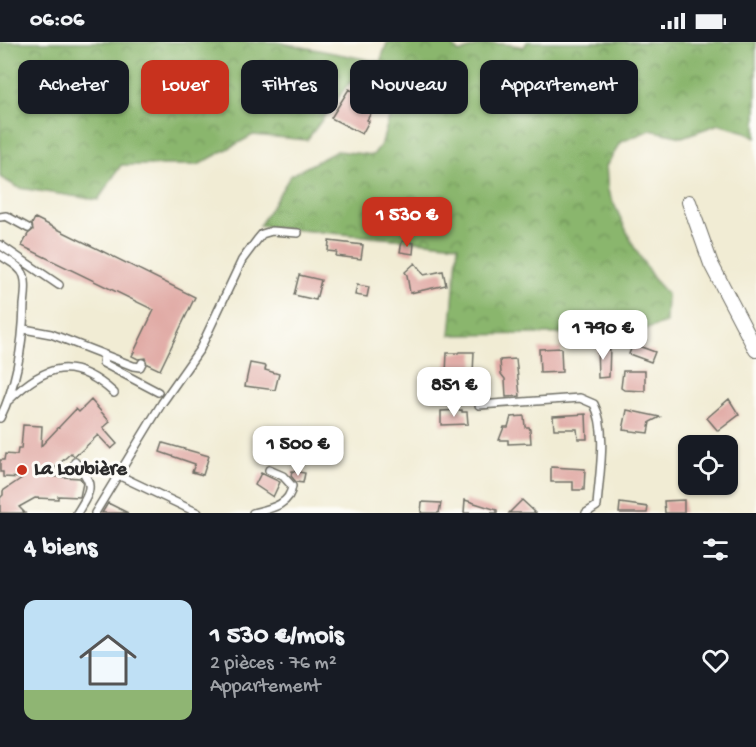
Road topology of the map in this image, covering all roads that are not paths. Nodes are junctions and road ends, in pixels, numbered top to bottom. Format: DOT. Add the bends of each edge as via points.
graph roads {
  1 [pos="689,202"];
  2 [pos="0,217"];
  3 [pos="28,228"];
  4 [pos="298,233"];
  5 [pos="0,245"];
  6 [pos="0,255"];
  7 [pos="59,285"];
  8 [pos="24,329"];
  9 [pos="756,350"];
  10 [pos="104,355"];
  11 [pos="142,363"];
  12 [pos="158,392"];
  13 [pos="114,393"];
  14 [pos="9,400"];
  15 [pos="479,405"];
  16 [pos="0,418"];
  17 [pos="75,462"];
  18 [pos="269,470"];
  19 [pos="118,475"];
  20 [pos="77,513"];
  21 [pos="95,513"];
  22 [pos="198,513"];
  23 [pos="253,513"];
  24 [pos="586,513"];
  1 -- 9 [label="street" via="711,264"];
  2 -- 3 [label="lane" via="6,216"];
  4 -- 19 [label="lane" via="272,231 256,240 242,260 200,349"];
  5 -- 7 [label="lane"];
  6 -- 8 [label="lane" via="24,276"];
  8 -- 10 [label="lane" via="51,334"];
  8 -- 14 [label="lane"];
  10 -- 11 [label="lane" via="133,366 140,367"];
  10 -- 12 [label="lane" via="103,363"];
  13 -- 14 [label="lane" via="86,374 49,370 34,377"];
  14 -- 16 [label="lane"];
  15 -- 24 [label="lane" via="580,398 594,404 600,416 597,506"];
  17 -- 20 [label="lane" via="90,486"];
  18 -- 23 [label="lane" via="283,476 292,486 291,492 277,506"];
  19 -- 21 [label="lane"];
  19 -- 22 [label="lane"];
}
